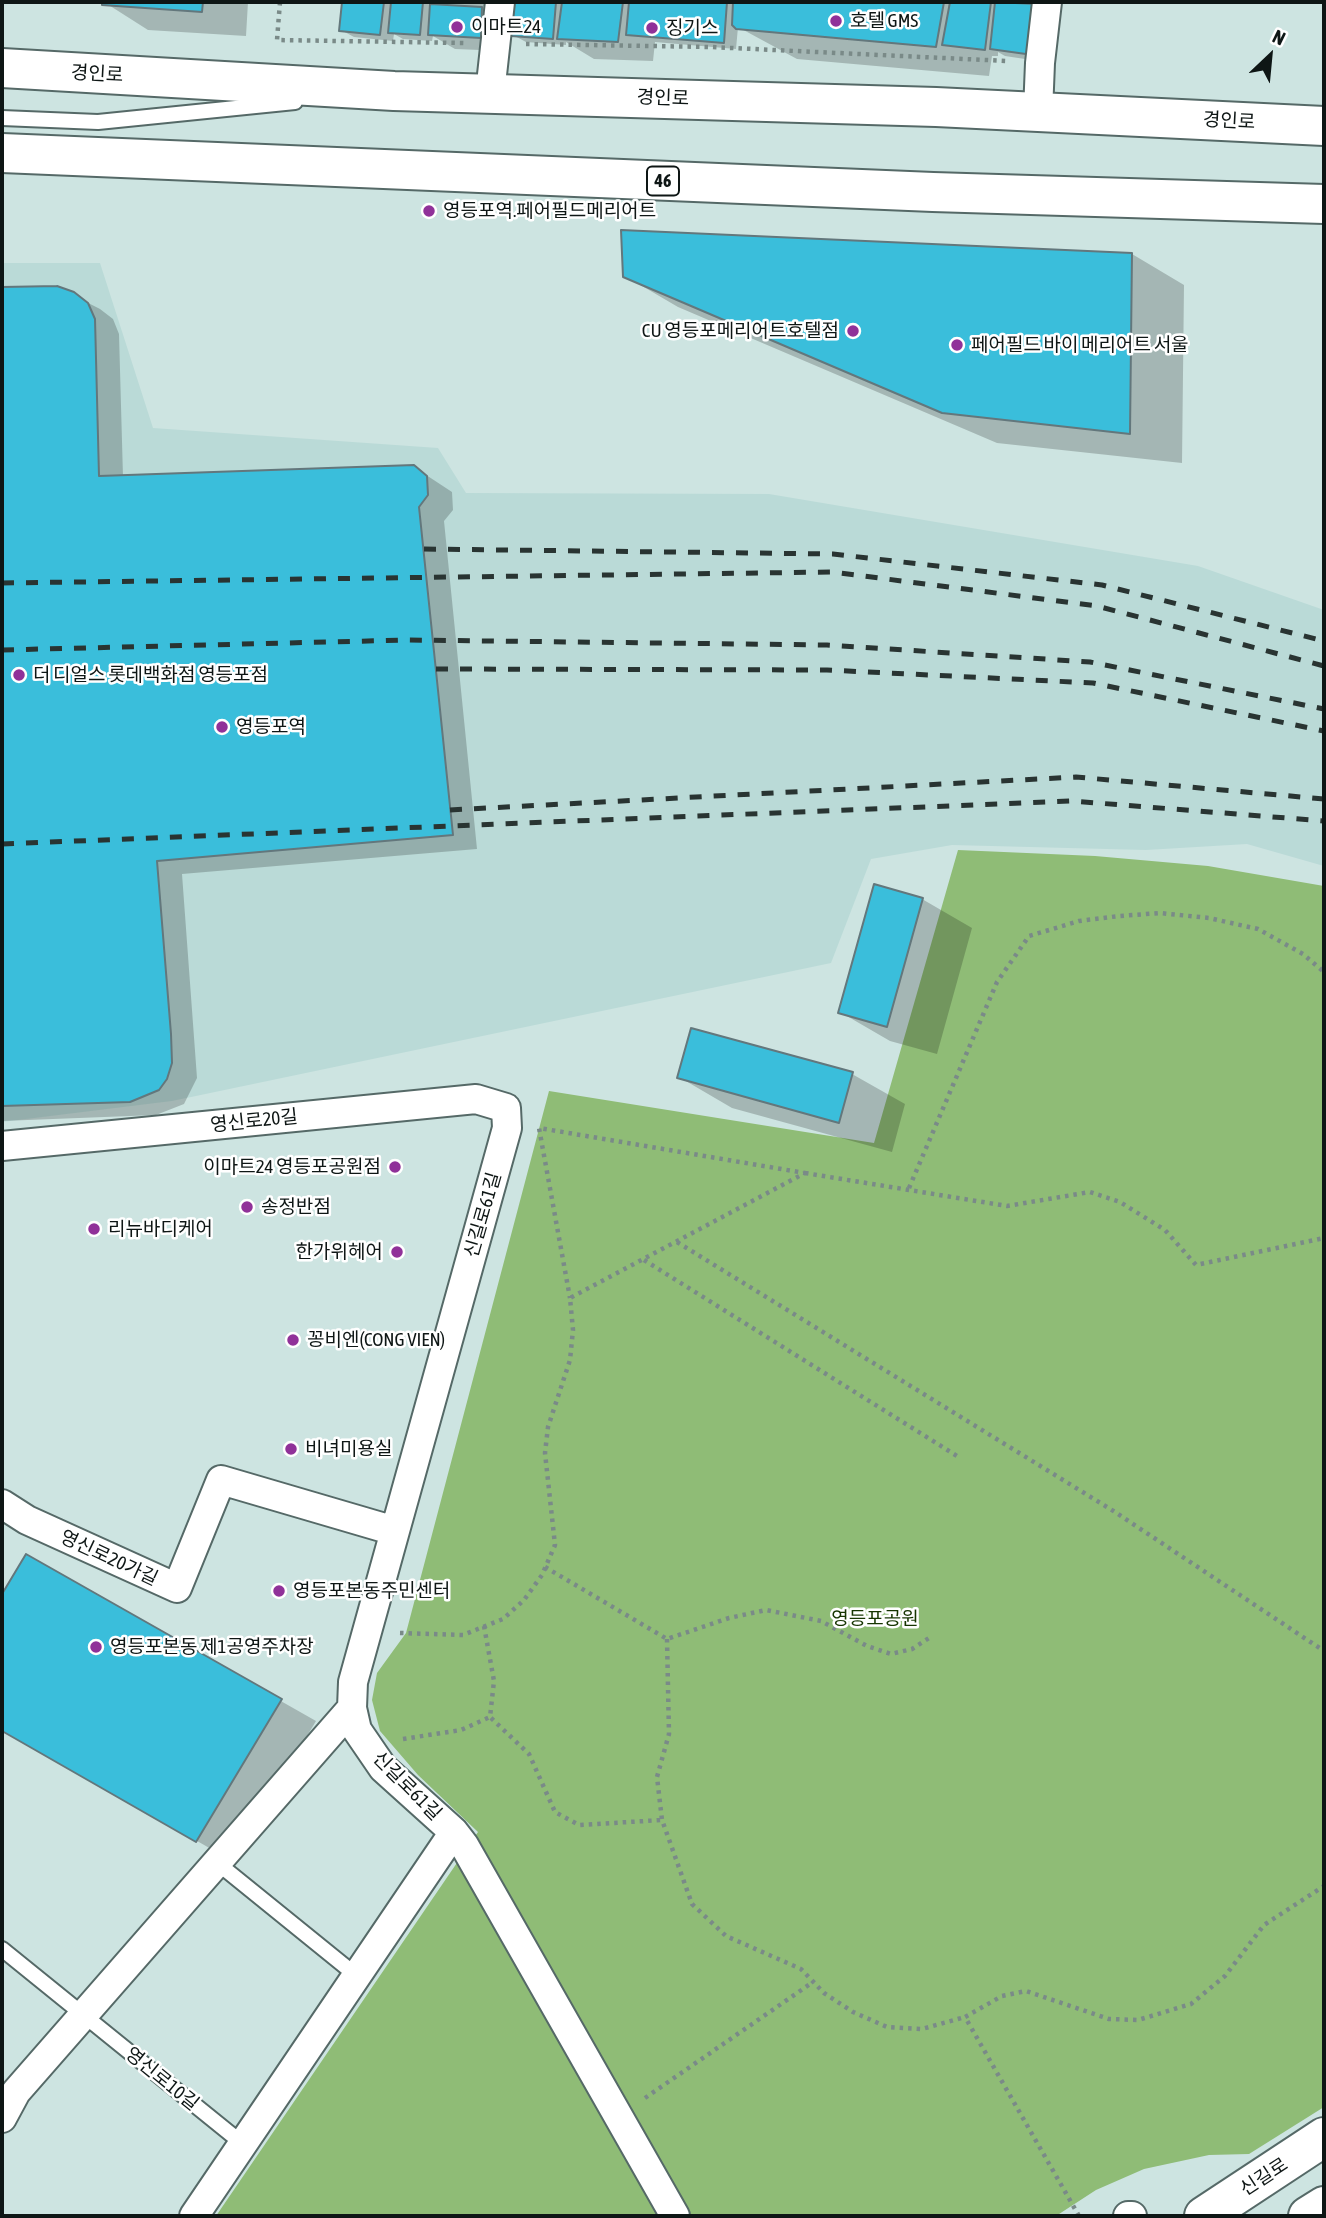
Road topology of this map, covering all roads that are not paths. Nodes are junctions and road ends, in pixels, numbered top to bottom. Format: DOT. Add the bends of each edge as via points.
graph roads {
  1 [pos="500,2"];
  2 [pos="1047,2"];
  3 [pos="2,68"];
  4 [pos="394,91"];
  5 [pos="490,93"];
  6 [pos="1038,112"];
  7 [pos="2,117"];
  8 [pos="1324,126"];
  9 [pos="2,153"];
  10 [pos="1324,204"];
  11 [pos="506,1108"];
  12 [pos="2,1146"];
  13 [pos="2,1504"];
  14 [pos="395,1531"];
  15 [pos="352,1708"];
  16 [pos="454,1832"];
  17 [pos="215,1861"];
  18 [pos="2,1948"];
  19 [pos="357,1976"];
  20 [pos="82,2015"];
  21 [pos="9,2090"];
  22 [pos="2,2118"];
  23 [pos="1324,2137"];
  24 [pos="243,2144"];
  25 [pos="1324,2206"];
  26 [pos="194,2216"];
  27 [pos="676,2216"];
  28 [pos="1204,2216"];
  29 [pos="1308,2216"];
  1 -- 5 [label="street"];
  2 -- 6 [label="street"];
  3 -- 4 [label="main road, 경인로"];
  4 -- 5 [label="main road, 경인로"];
  4 -- 7 [label="lane" via="98,122"];
  5 -- 6 [label="main road, 경인로"];
  6 -- 8 [label="main road, 경인로"];
  9 -- 10 [label="main road, 46"];
  11 -- 12 [label="street, 영신로20길" via="475,1099"];
  11 -- 14 [label="street, 신길로61길" via="507,1128"];
  13 -- 14 [label="street, 영신로20가길" via="27,1520 177,1588 221,1480"];
  14 -- 15 [label="street, 신길로61길" via="353,1682"];
  15 -- 16 [label="street, 신길로61길" via="357,1730 383,1768"];
  15 -- 17 [label="street"];
  16 -- 19 [label="street"];
  16 -- 27 [label="street, 신길로61길"];
  17 -- 19 [label="lane"];
  17 -- 20 [label="street"];
  18 -- 20 [label="lane, 영신로10길"];
  19 -- 24 [label="street"];
  20 -- 21 [label="street"];
  20 -- 24 [label="lane, 영신로10길"];
  21 -- 22 [label="street"];
  23 -- 28 [label="main road, 신길로"];
  24 -- 26 [label="street"];
  25 -- 29 [label="main road"];
}
